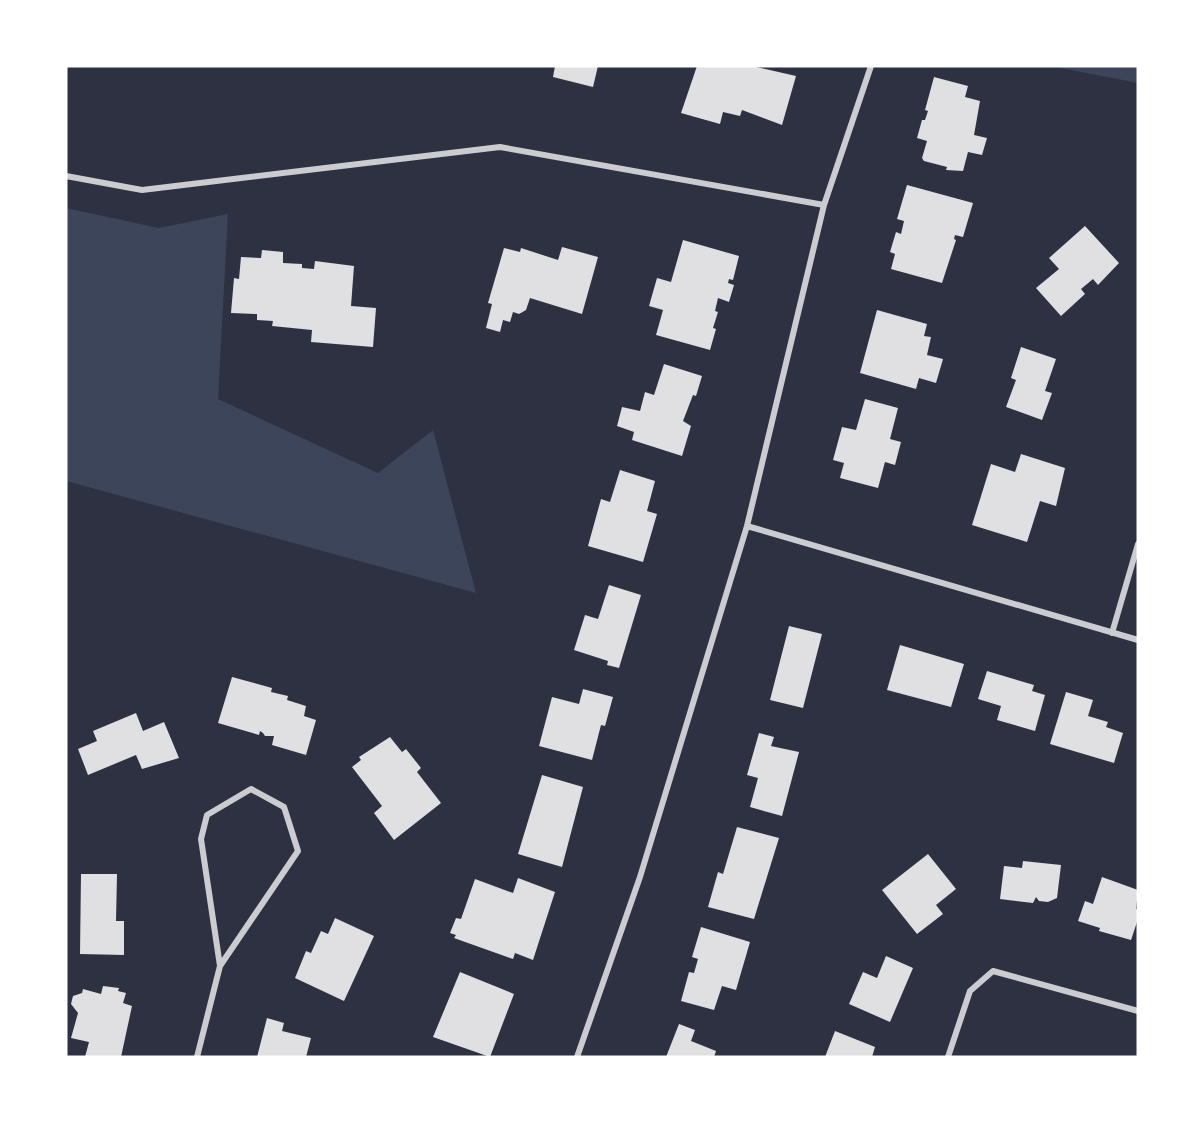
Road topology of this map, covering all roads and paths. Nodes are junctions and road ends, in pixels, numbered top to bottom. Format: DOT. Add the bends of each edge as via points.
graph roads {
  1 [pos="871,66"];
  2 [pos="66,176"];
  3 [pos="824,205"];
  4 [pos="747,526"];
  5 [pos="1138,544"];
  6 [pos="1112,633"];
  7 [pos="1138,640"];
  8 [pos="220,966"];
  9 [pos="1138,1011"];
  10 [pos="197,1057"];
  11 [pos="577,1057"];
  12 [pos="948,1057"];
  1 -- 3 [label="street"];
  2 -- 3 [label="street" via="142,190 500,147"];
  3 -- 4 [label="street"];
  4 -- 6 [label="street"];
  4 -- 11 [label="street" via="640,877"];
  5 -- 6 [label="street"];
  6 -- 7 [label="street"];
  8 -- 8 [label="street" via="298,852 284,807 251,789 207,815 201,839"];
  8 -- 10 [label="street"];
  9 -- 12 [label="street" via="993,972 970,991"];
}
